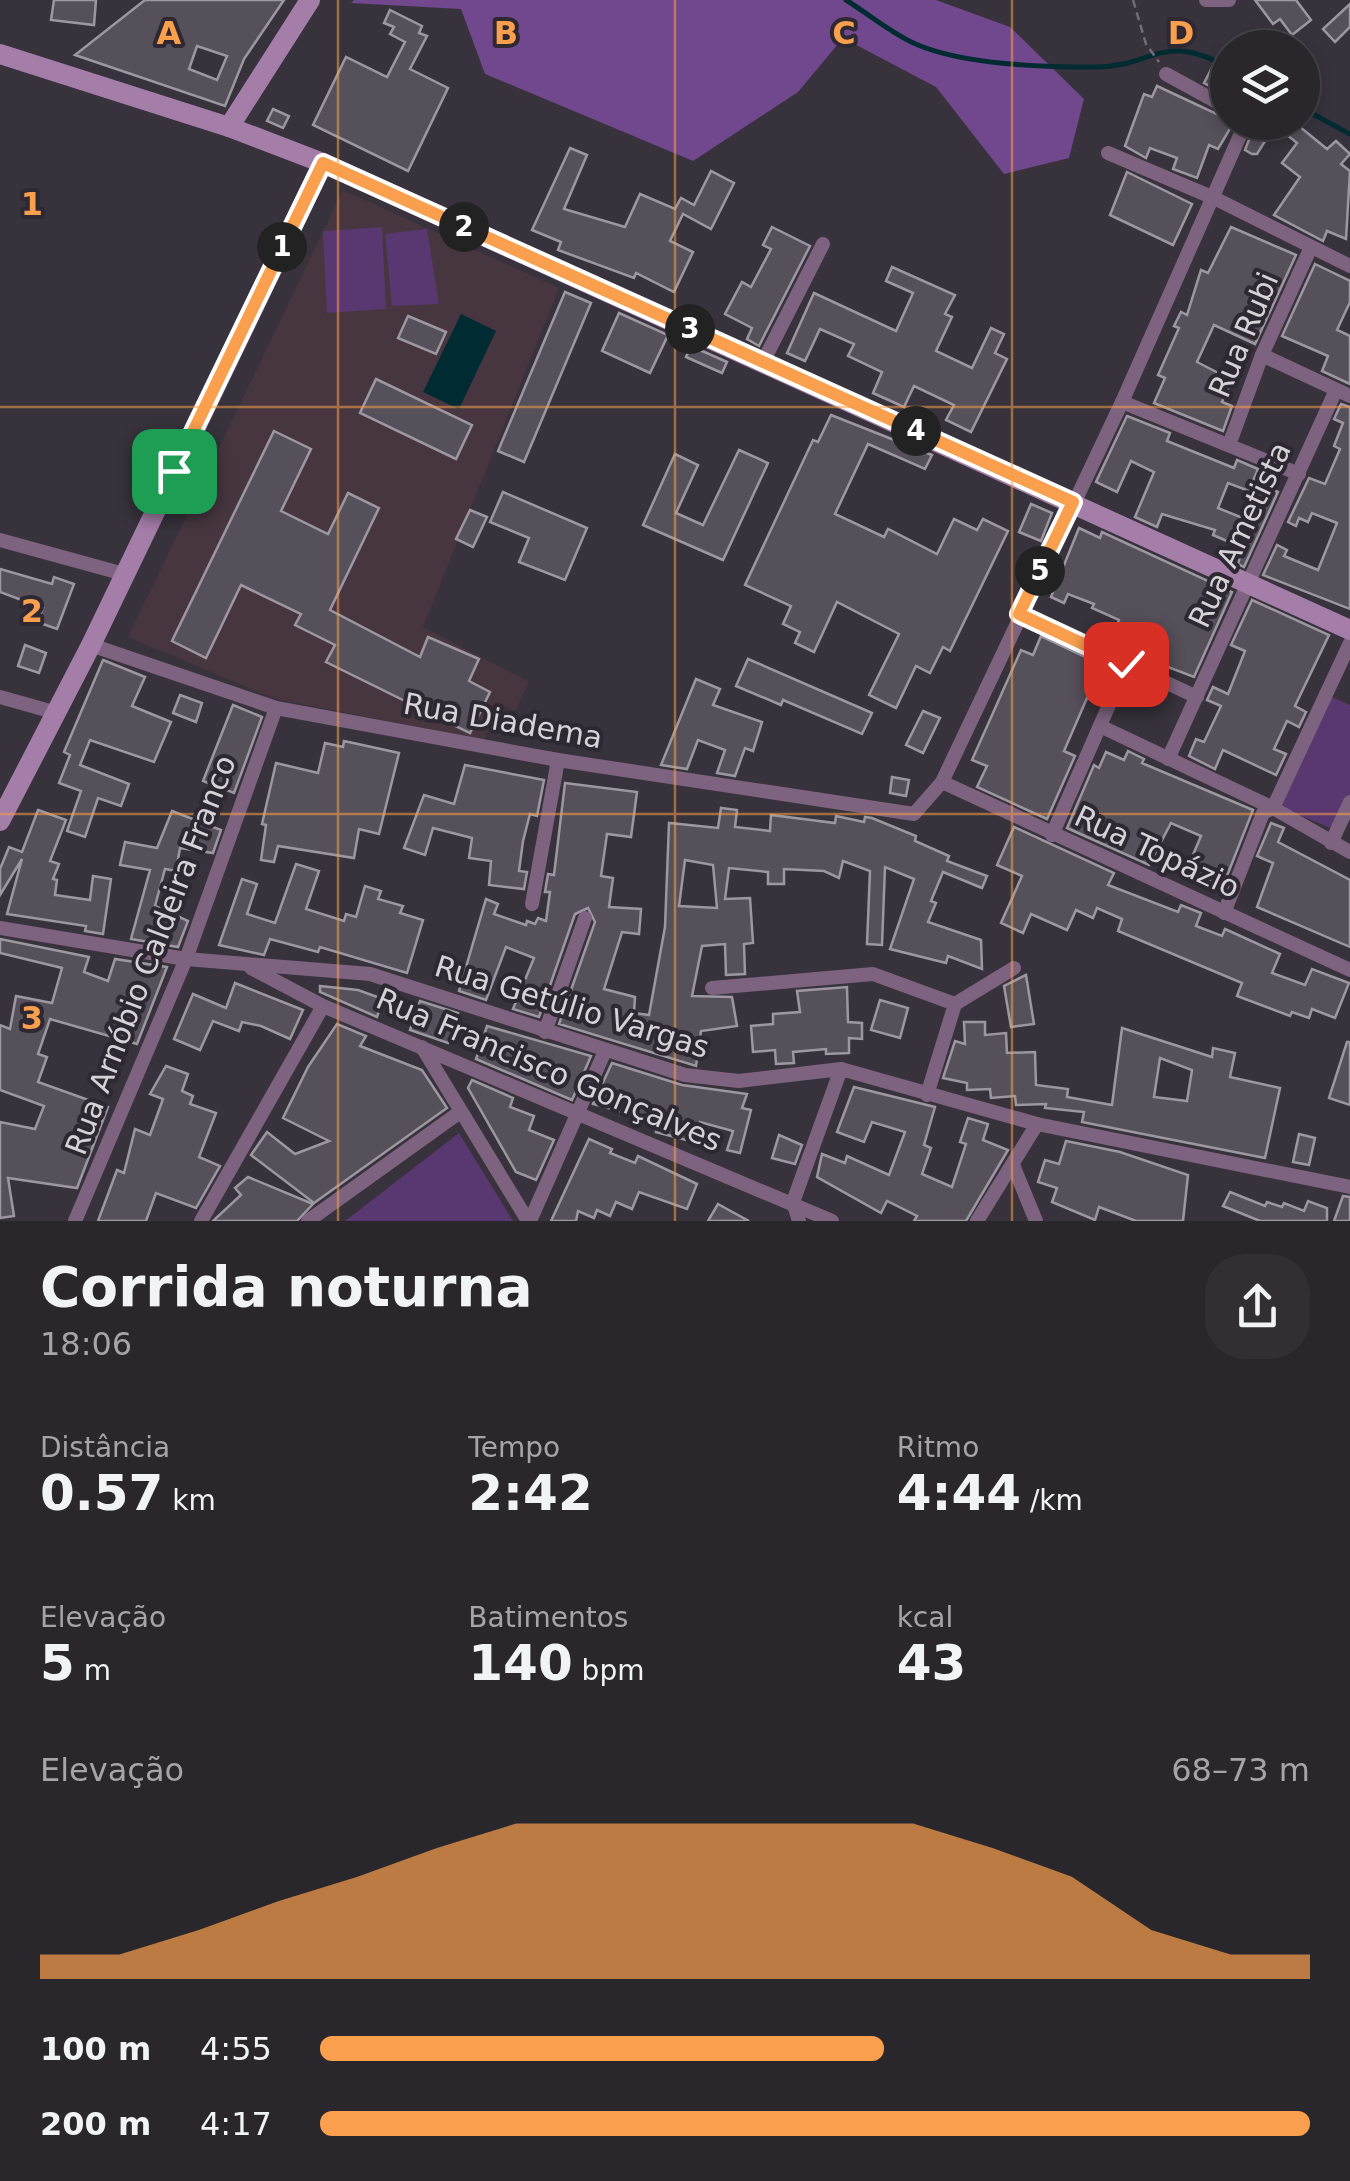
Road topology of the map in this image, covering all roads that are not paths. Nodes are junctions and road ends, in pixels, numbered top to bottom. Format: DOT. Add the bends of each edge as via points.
graph roads {
  1 [pos="310,0"];
  2 [pos="1206,0"];
  3 [pos="1228,1"];
  4 [pos="0,54"];
  5 [pos="1165,71"];
  6 [pos="1210,97"];
  7 [pos="229,127"];
  8 [pos="1238,140"];
  9 [pos="1108,153"];
  10 [pos="323,163"];
  11 [pos="1214,198"];
  12 [pos="823,244"];
  13 [pos="1312,247"];
  14 [pos="1350,266"];
  15 [pos="1262,355"];
  16 [pos="763,362"];
  17 [pos="1343,392"];
  18 [pos="1122,402"];
  19 [pos="1229,445"];
  20 [pos="1299,474"];
  21 [pos="1073,502"];
  22 [pos="0,540"];
  23 [pos="124,574"];
  24 [pos="1246,582"];
  25 [pos="1019,614"];
  26 [pos="1350,630"];
  27 [pos="1350,643"];
  28 [pos="91,645"];
  29 [pos="1126,664"];
  30 [pos="0,697"];
  31 [pos="1196,697"];
  32 [pos="276,708"];
  33 [pos="57,713"];
  34 [pos="1100,726"];
  35 [pos="1168,759"];
  36 [pos="558,760"];
  37 [pos="942,782"];
  38 [pos="1350,802"];
  39 [pos="1273,808"];
  40 [pos="2,814"];
  41 [pos="1052,834"];
  42 [pos="1331,843"];
  43 [pos="1350,852"];
  44 [pos="532,904"];
  45 [pos="1224,913"];
  46 [pos="585,918"];
  47 [pos="0,928"];
  48 [pos="186,959"];
  49 [pos="246,966"];
  50 [pos="1014,968"];
  51 [pos="1350,970"];
  52 [pos="712,988"];
  53 [pos="955,1004"];
  54 [pos="323,1006"];
  55 [pos="545,1032"];
  56 [pos="422,1046"];
  57 [pos="604,1051"];
  58 [pos="840,1069"];
  59 [pos="927,1095"];
  60 [pos="460,1112"];
  61 [pos="579,1113"];
  62 [pos="1037,1124"];
  63 [pos="1013,1165"];
  64 [pos="1350,1187"];
  65 [pos="793,1202"];
  66 [pos="75,1221"];
  67 [pos="201,1221"];
  68 [pos="308,1221"];
  69 [pos="529,1221"];
  70 [pos="799,1221"];
  71 [pos="832,1221"];
  72 [pos="977,1221"];
  73 [pos="1036,1221"];
  1 -- 7 [label="street"];
  2 -- 3 [label="street"];
  4 -- 7 [label="street"];
  5 -- 6 [label="street"];
  7 -- 10 [label="street"];
  8 -- 11 [label="street"];
  9 -- 11 [label="street"];
  10 -- 16 [label="street"];
  10 -- 23 [label="street"];
  11 -- 13 [label="street"];
  11 -- 18 [label="street"];
  12 -- 16 [label="street"];
  13 -- 14 [label="street"];
  13 -- 15 [label="street, Rua Rubi"];
  15 -- 17 [label="street"];
  15 -- 19 [label="street, Rua Rubi"];
  16 -- 21 [label="street"];
  17 -- 20 [label="street, Rua Ametista"];
  18 -- 19 [label="street"];
  18 -- 21 [label="street"];
  19 -- 20 [label="street"];
  20 -- 24 [label="street, Rua Ametista"];
  21 -- 24 [label="street"];
  21 -- 25 [label="street"];
  22 -- 23 [label="street"];
  23 -- 28 [label="street"];
  24 -- 26 [label="street"];
  24 -- 31 [label="street, Rua Ametista"];
  25 -- 29 [label="street"];
  25 -- 37 [label="street"];
  27 -- 39 [label="street"];
  28 -- 32 [label="street, Rua Diadema"];
  28 -- 33 [label="street"];
  29 -- 31 [label="street"];
  29 -- 34 [label="street"];
  30 -- 33 [label="street"];
  31 -- 35 [label="street, Rua Ametista"];
  32 -- 36 [label="street, Rua Diadema"];
  32 -- 48 [label="street, Rua Arnóbio Caldeira Franco"];
  33 -- 40 [label="street"];
  34 -- 35 [label="street"];
  34 -- 41 [label="street"];
  35 -- 39 [label="street"];
  36 -- 37 [label="street, Rua Diadema" via="914,814"];
  36 -- 44 [label="street"];
  37 -- 41 [label="street, Rua Topázio"];
  38 -- 42 [label="street"];
  39 -- 42 [label="street"];
  39 -- 45 [label="street" via="1263,813"];
  41 -- 45 [label="street, Rua Topázio"];
  42 -- 43 [label="street"];
  45 -- 51 [label="street, Rua Topázio"];
  46 -- 55 [label="street"];
  47 -- 48 [label="street, Rua Getúlio Vargas"];
  48 -- 49 [label="street, Rua Getúlio Vargas"];
  48 -- 66 [label="street, Rua Arnóbio Caldeira Franco"];
  49 -- 54 [label="street, Rua Francisco Gonçalves"];
  49 -- 55 [label="street, Rua Getúlio Vargas" via="370,974"];
  50 -- 53 [label="street"];
  52 -- 53 [label="street" via="872,974"];
  53 -- 59 [label="street"];
  54 -- 56 [label="street, Rua Francisco Gonçalves"];
  54 -- 67 [label="street"];
  55 -- 57 [label="street, Rua Getúlio Vargas"];
  56 -- 60 [label="street"];
  56 -- 61 [label="street, Rua Francisco Gonçalves"];
  57 -- 58 [label="street, Rua Getúlio Vargas" via="685,1075 739,1082"];
  57 -- 61 [label="street"];
  58 -- 59 [label="street, Rua Getúlio Vargas"];
  58 -- 65 [label="street"];
  59 -- 62 [label="street, Rua Getúlio Vargas"];
  60 -- 68 [label="street"];
  60 -- 69 [label="street"];
  61 -- 65 [label="street, Rua Francisco Gonçalves"];
  61 -- 69 [label="street"];
  62 -- 63 [label="street"];
  62 -- 64 [label="street, Rua Getúlio Vargas"];
  63 -- 72 [label="street"];
  63 -- 73 [label="street"];
  65 -- 70 [label="street"];
  65 -- 71 [label="street, Rua Francisco Gonçalves"];
}
